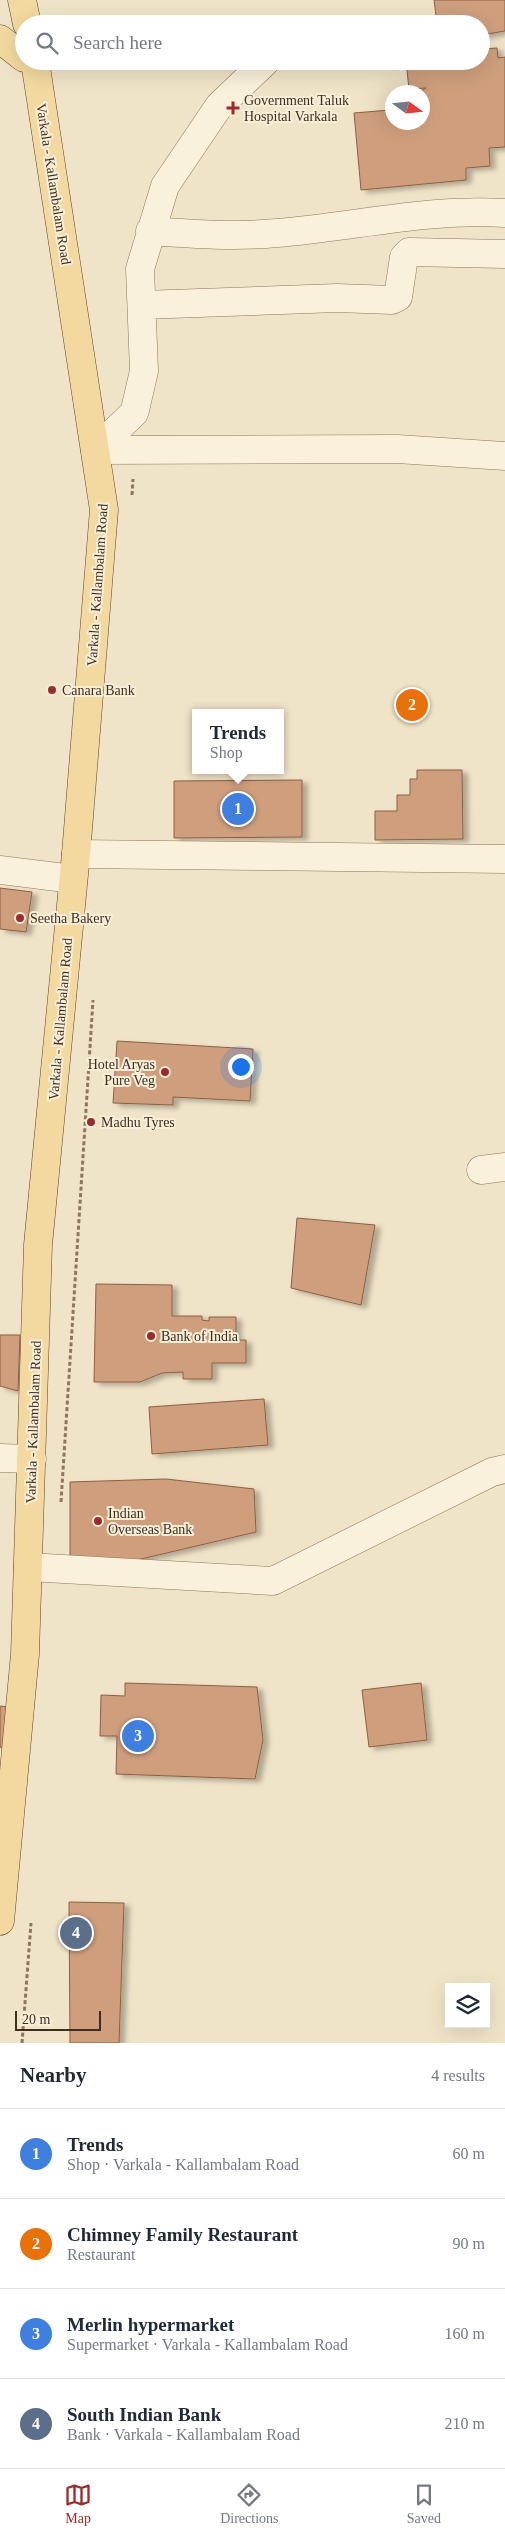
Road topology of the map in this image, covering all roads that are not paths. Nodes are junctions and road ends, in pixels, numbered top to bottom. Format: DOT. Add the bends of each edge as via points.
graph roads {
  1 [pos="22,0"];
  2 [pos="25,15"];
  3 [pos="0,39"];
  4 [pos="15,50"];
  5 [pos="32,70"];
  6 [pos="257,70"];
  7 [pos="505,213"];
  8 [pos="150,230"];
  9 [pos="505,254"];
  10 [pos="142,305"];
  11 [pos="95,450"];
  12 [pos="505,456"];
  13 [pos="505,859"];
  14 [pos="74,867"];
  15 [pos="0,870"];
  16 [pos="0,1458"];
  17 [pos="32,1459"];
  18 [pos="505,1469"];
  19 [pos="28,1567"];
  20 [pos="0,1921"];
  1 -- 2 [label="main road"];
  3 -- 4 [label="main road"];
  5 -- 11 [label="main road, Varkala - Kallambalam Road"];
  6 -- 8 [label="street" via="219,106 186,152 165,186"];
  7 -- 8 [label="street" via="443,214 276,233 215,236"];
  8 -- 10 [label="street" via="140,269"];
  9 -- 10 [label="street" via="409,252 404,258 398,297 392,300 337,298"];
  10 -- 11 [label="street" via="144,371 134,414"];
  11 -- 12 [label="street" via="397,449"];
  11 -- 14 [label="main road, Varkala - Kallambalam Road" via="104,510"];
  13 -- 14 [label="street"];
  14 -- 15 [label="street"];
  14 -- 17 [label="main road, Varkala - Kallambalam Road" via="38,1244"];
  16 -- 17 [label="street"];
  17 -- 19 [label="main road, Varkala - Kallambalam Road"];
  18 -- 19 [label="street" via="492,1472 273,1580"];
  19 -- 20 [label="main road, Varkala - Kallambalam Road" via="25,1654"];
}
